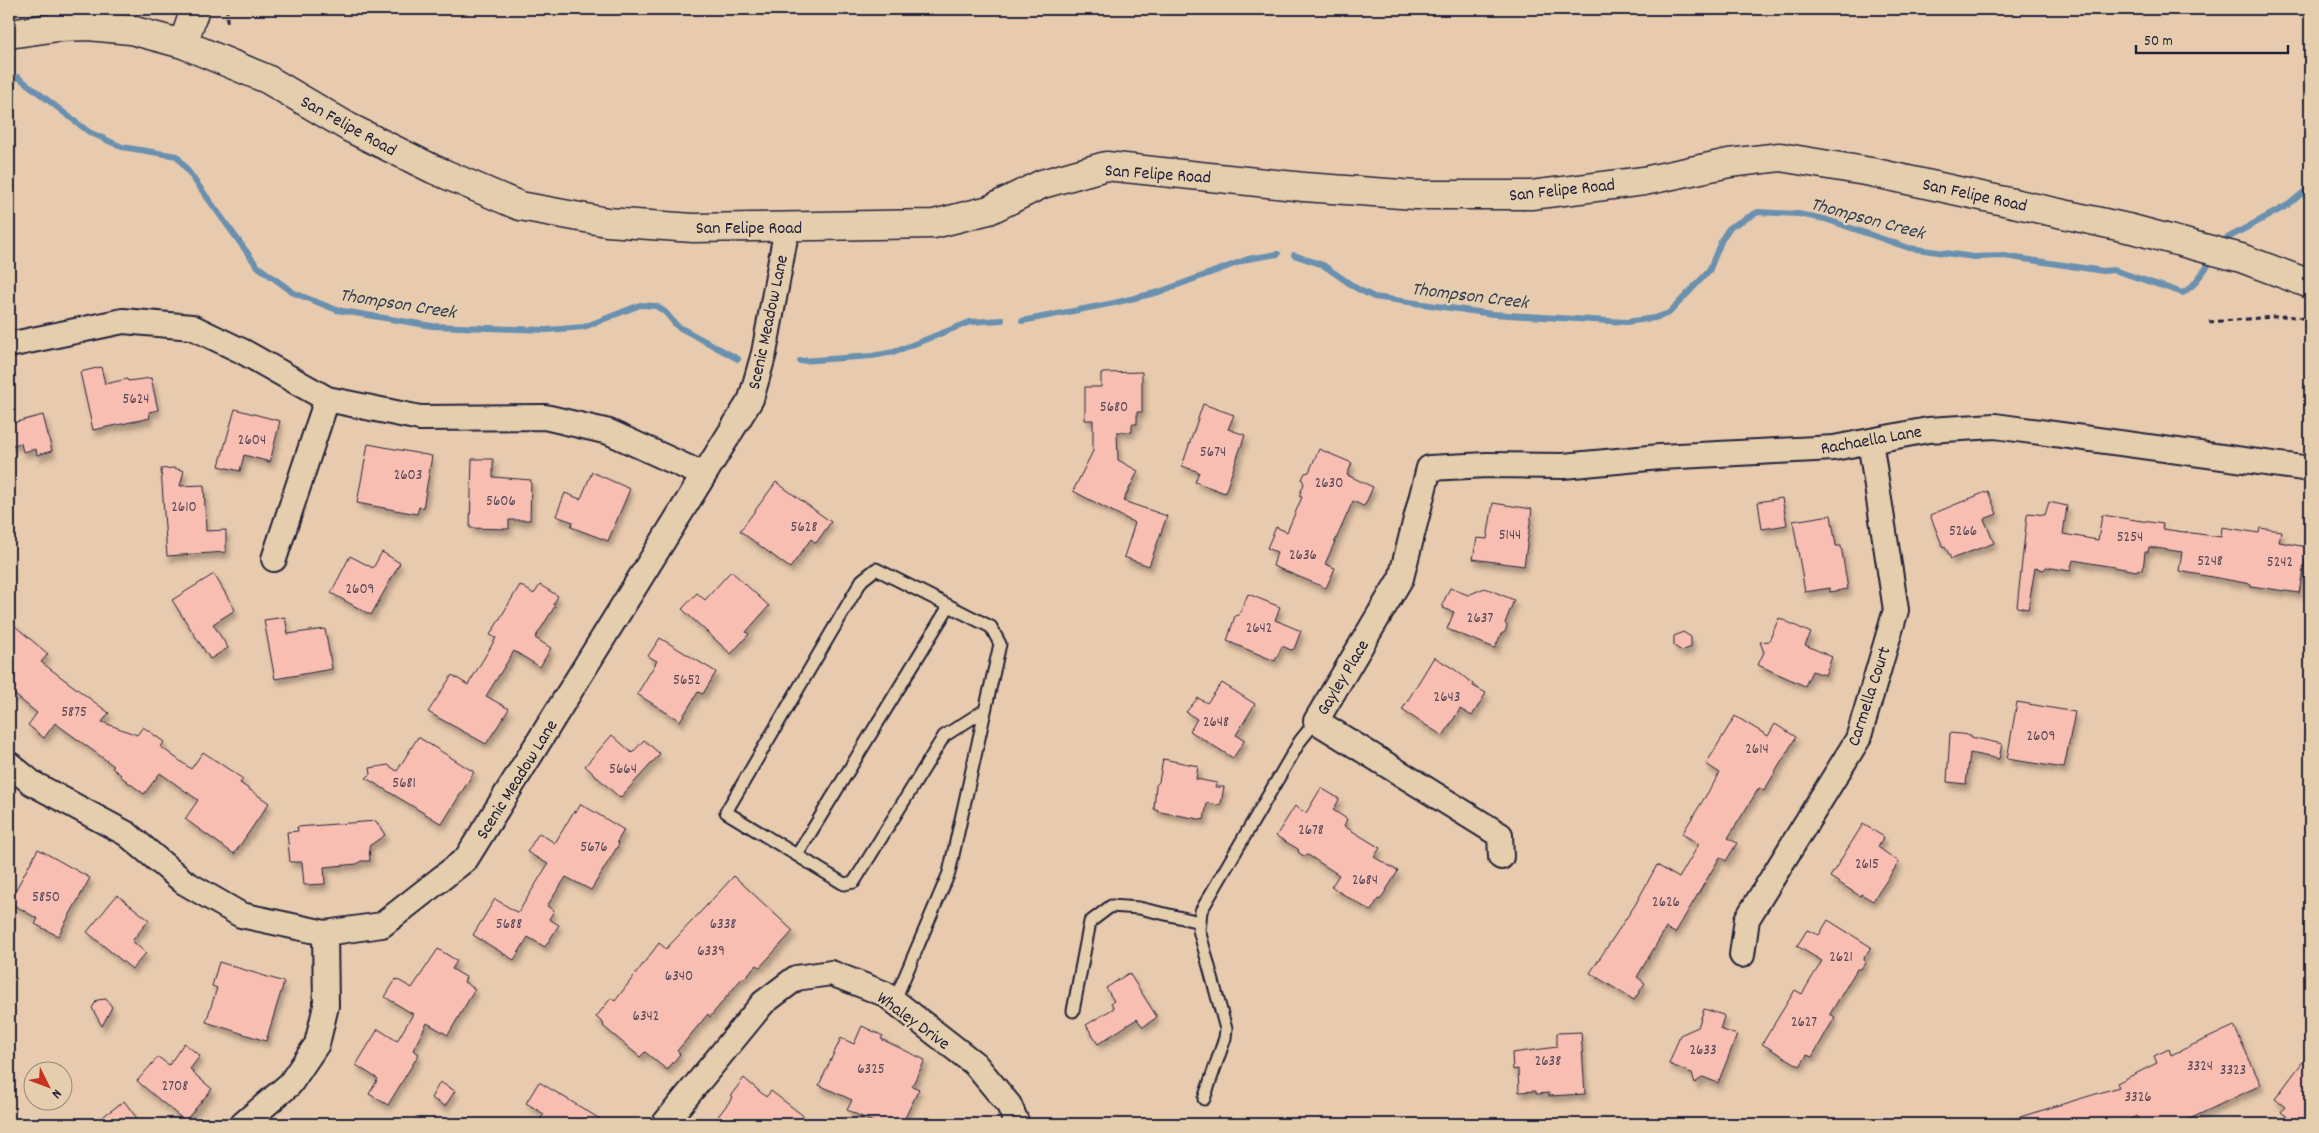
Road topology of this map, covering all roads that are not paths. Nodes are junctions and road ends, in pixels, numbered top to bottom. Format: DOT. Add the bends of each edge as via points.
graph roads {
  1 [pos="194,9"];
  2 [pos="9,34"];
  3 [pos="183,44"];
  4 [pos="787,226"];
  5 [pos="2310,284"];
  6 [pos="9,344"];
  7 [pos="327,399"];
  8 [pos="1870,441"];
  9 [pos="1429,468"];
  10 [pos="2310,469"];
  11 [pos="704,475"];
  12 [pos="274,559"];
  13 [pos="949,606"];
  14 [pos="985,710"];
  15 [pos="1316,721"];
  16 [pos="9,764"];
  17 [pos="797,855"];
  18 [pos="1501,857"];
  19 [pos="1200,922"];
  20 [pos="325,932"];
  21 [pos="1742,955"];
  22 [pos="894,1002"];
  23 [pos="1074,1011"];
  24 [pos="1204,1099"];
  25 [pos="243,1124"];
  26 [pos="664,1124"];
  27 [pos="1017,1124"];
  1 -- 3 [label="street"];
  2 -- 3 [label="street, San Felipe Road" via="88,26 131,30"];
  3 -- 4 [label="street, San Felipe Road" via="267,78 350,128 433,169 520,206 607,222 693,228"];
  4 -- 5 [label="street, San Felipe Road" via="934,224 989,210 1042,184 1106,166 1415,195 1531,195 1644,181 1728,163 1780,157 1871,172 2123,227 2241,258"];
  4 -- 11 [label="street, Scenic Meadow Lane" via="764,353 750,399"];
  6 -- 7 [label="street" via="122,322 192,327"];
  7 -- 11 [label="street" via="420,418 545,417 609,432"];
  7 -- 12 [label="street"];
  8 -- 9 [label="street, Rachaella Lane" via="1834,448 1660,457 1563,466"];
  8 -- 10 [label="street, Rachaella Lane" via="1928,430 1995,426"];
  8 -- 21 [label="street, Carmella Court" via="1896,610 1858,739 1747,919"];
  9 -- 15 [label="street, Gayley Place" via="1402,578"];
  11 -- 20 [label="street, Scenic Meadow Lane" via="466,859 382,925"];
  13 -- 14 [label="lane" via="991,627 1000,644"];
  13 -- 17 [label="lane"];
  13 -- 17 [label="lane" via="876,569 862,580 726,812"];
  14 -- 17 [label="lane" via="944,736 854,882 844,884"];
  14 -- 22 [label="lane" via="949,873"];
  15 -- 18 [label="street, Gayley Place" via="1500,836"];
  15 -- 19 [label="lane" via="1300,741 1219,878 1201,911"];
  16 -- 20 [label="street, Scenic Meadow Lane" via="32,783 127,834 184,882 241,915"];
  19 -- 23 [label="lane" via="1139,908 1111,906 1090,922"];
  19 -- 24 [label="lane" via="1203,950 1226,1029"];
  20 -- 25 [label="street" via="326,1006 317,1044 290,1084"];
  22 -- 26 [label="street, Whaley Drive" via="885,994 831,973 796,978 763,1003"];
  22 -- 27 [label="street, Whaley Drive" via="975,1064 1009,1105"];
}
